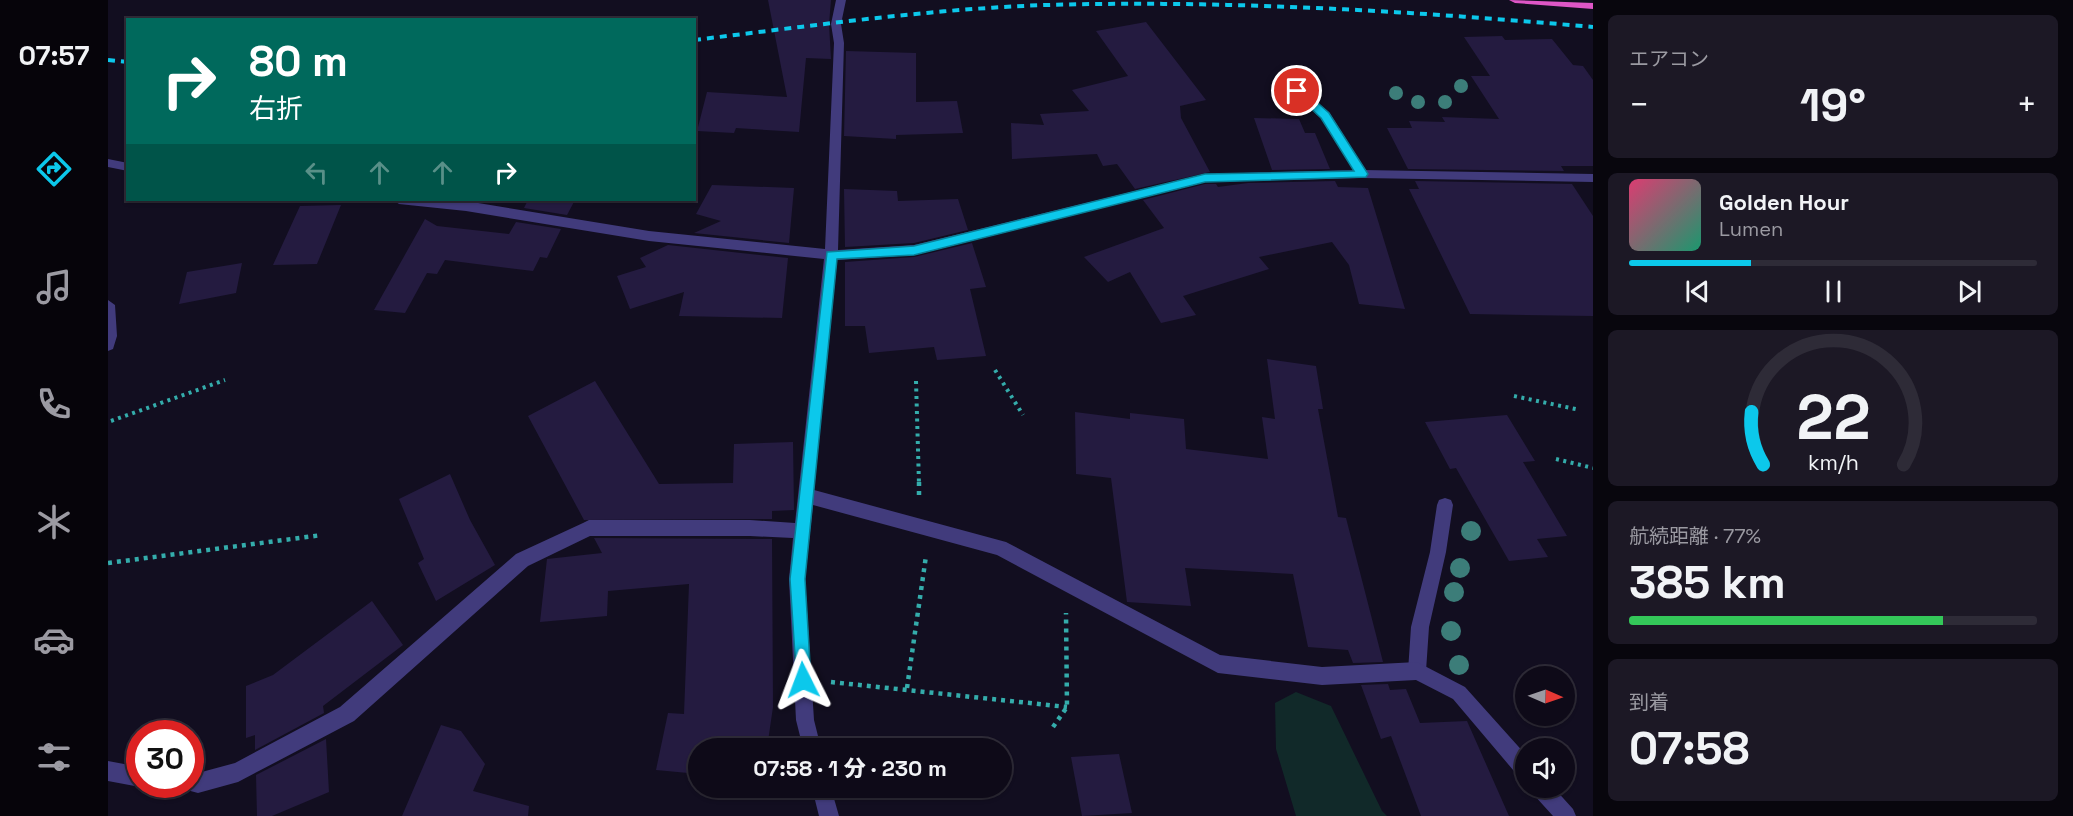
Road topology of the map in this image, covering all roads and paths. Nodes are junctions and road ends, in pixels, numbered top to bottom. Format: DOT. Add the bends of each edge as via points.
graph roads {
  1 [pos="841,0"];
  2 [pos="1515,0"];
  3 [pos="1593,6"];
  4 [pos="1283,80"];
  5 [pos="108,164"];
  6 [pos="126,166"];
  7 [pos="1362,174"];
  8 [pos="1593,178"];
  9 [pos="410,201"];
  10 [pos="831,255"];
  11 [pos="108,305"];
  12 [pos="108,345"];
  13 [pos="995,370"];
  14 [pos="225,380"];
  15 [pos="916,381"];
  16 [pos="1514,396"];
  17 [pos="1580,410"];
  18 [pos="1023,415"];
  19 [pos="111,421"];
  20 [pos="1556,459"];
  21 [pos="1593,468"];
  22 [pos="808,496"];
  23 [pos="1445,505"];
  24 [pos="919,509"];
  25 [pos="928,528"];
  26 [pos="803,531"];
  27 [pos="321,535"];
  28 [pos="108,563"];
  29 [pos="1065,582"];
  30 [pos="1417,671"];
  31 [pos="803,680"];
  32 [pos="907,688"];
  33 [pos="1066,707"];
  34 [pos="1053,727"];
  35 [pos="810,738"];
  36 [pos="1515,757"];
  37 [pos="108,771"];
  38 [pos="126,774"];
  39 [pos="204,781"];
  40 [pos="824,798"];
  41 [pos="1550,798"];
  42 [pos="829,816"];
  43 [pos="1566,816"];
  1 -- 10 [label="street" via="836,24 839,43"];
  2 -- 3 [label="highway"];
  4 -- 7 [label="street" via="1325,115"];
  5 -- 6 [label="street"];
  7 -- 8 [label="street"];
  7 -- 10 [label="street" via="1205,178 914,250"];
  9 -- 10 [label="street" via="466,206 649,236"];
  10 -- 22 [label="street"];
  11 -- 12 [label="street"];
  13 -- 18 [label="path"];
  14 -- 19 [label="path"];
  15 -- 24 [label="path"];
  16 -- 17 [label="path"];
  20 -- 21 [label="path"];
  22 -- 25 [label="street"];
  22 -- 26 [label="street"];
  23 -- 30 [label="street" via="1420,627"];
  25 -- 29 [label="street" via="1000,548"];
  25 -- 32 [label="path"];
  26 -- 31 [label="street" via="798,579"];
  26 -- 39 [label="street" via="588,528 522,560 348,714 238,772"];
  27 -- 28 [label="path"];
  29 -- 30 [label="street" via="1218,664 1322,676"];
  29 -- 33 [label="path"];
  30 -- 36 [label="street" via="1459,693"];
  31 -- 32 [label="path"];
  31 -- 35 [label="street"];
  32 -- 33 [label="path"];
  33 -- 34 [label="path"];
  37 -- 38 [label="street"];
  40 -- 42 [label="street"];
  41 -- 43 [label="street"];
}
